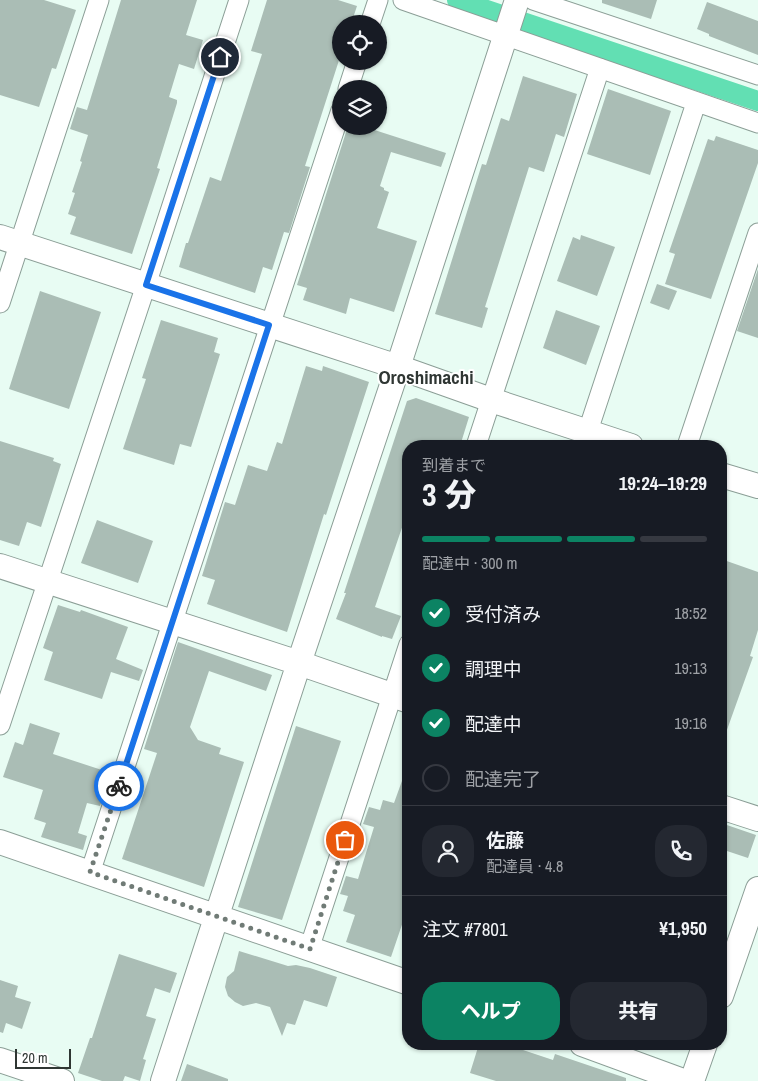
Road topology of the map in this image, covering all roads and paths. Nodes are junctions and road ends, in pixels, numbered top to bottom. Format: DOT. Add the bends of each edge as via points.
graph roads {
  1 [pos="99,0"];
  2 [pos="239,0"];
  3 [pos="378,0"];
  4 [pos="403,0"];
  5 [pos="515,13"];
  6 [pos="373,15"];
  7 [pos="600,68"];
  8 [pos="758,75"];
  9 [pos="696,102"];
  10 [pos="758,124"];
  11 [pos="333,135"];
  12 [pos="758,233"];
  13 [pos="10,240"];
  14 [pos="146,285"];
  15 [pos="0,304"];
  16 [pos="269,325"];
  17 [pos="398,367"];
  18 [pos="491,400"];
  19 [pos="586,439"];
  20 [pos="478,440"];
  21 [pos="689,440"];
  22 [pos="727,477"];
  23 [pos="758,486"];
  24 [pos="0,566"];
  25 [pos="47,581"];
  26 [pos="173,623"];
  27 [pos="299,663"];
  28 [pos="400,698"];
  29 [pos="0,725"];
  30 [pos="727,809"];
  31 [pos="758,819"];
  32 [pos="0,842"];
  33 [pos="90,872"];
  34 [pos="758,888"];
  35 [pos="217,916"];
  36 [pos="754,916"];
  37 [pos="310,949"];
  38 [pos="402,977"];
  39 [pos="727,981"];
  40 [pos="601,1050"];
  41 [pos="703,1050"];
  42 [pos="0,1060"];
  43 [pos="62,1081"];
  44 [pos="163,1081"];
  45 [pos="683,1081"];
  46 [pos="692,1081"];
  1 -- 13 [label="street"];
  2 -- 14 [label="street"];
  3 -- 6 [label="street"];
  4 -- 5 [label="street"];
  5 -- 7 [label="street"];
  5 -- 8 [label="street"];
  5 -- 17 [label="street"];
  7 -- 9 [label="street"];
  7 -- 18 [label="street"];
  9 -- 10 [label="street"];
  9 -- 19 [label="street"];
  11 -- 16 [label="street"];
  12 -- 21 [label="street"];
  13 -- 14 [label="street"];
  13 -- 15 [label="street"];
  14 -- 16 [label="street"];
  14 -- 25 [label="street"];
  16 -- 17 [label="street"];
  16 -- 26 [label="street"];
  17 -- 18 [label="street"];
  17 -- 27 [label="street"];
  18 -- 19 [label="street"];
  18 -- 20 [label="street"];
  22 -- 23 [label="street"];
  24 -- 25 [label="street"];
  25 -- 26 [label="street"];
  25 -- 29 [label="street"];
  26 -- 27 [label="street"];
  26 -- 33 [label="street"];
  27 -- 28 [label="street"];
  27 -- 35 [label="street"];
  28 -- 37 [label="street"];
  30 -- 31 [label="street"];
  32 -- 33 [label="street"];
  33 -- 35 [label="street"];
  34 -- 36 [label="street"];
  35 -- 37 [label="street"];
  35 -- 44 [label="street"];
  36 -- 39 [label="street"];
  37 -- 38 [label="street"];
  40 -- 45 [label="street"];
  41 -- 46 [label="street"];
  42 -- 43 [label="street"];
}
